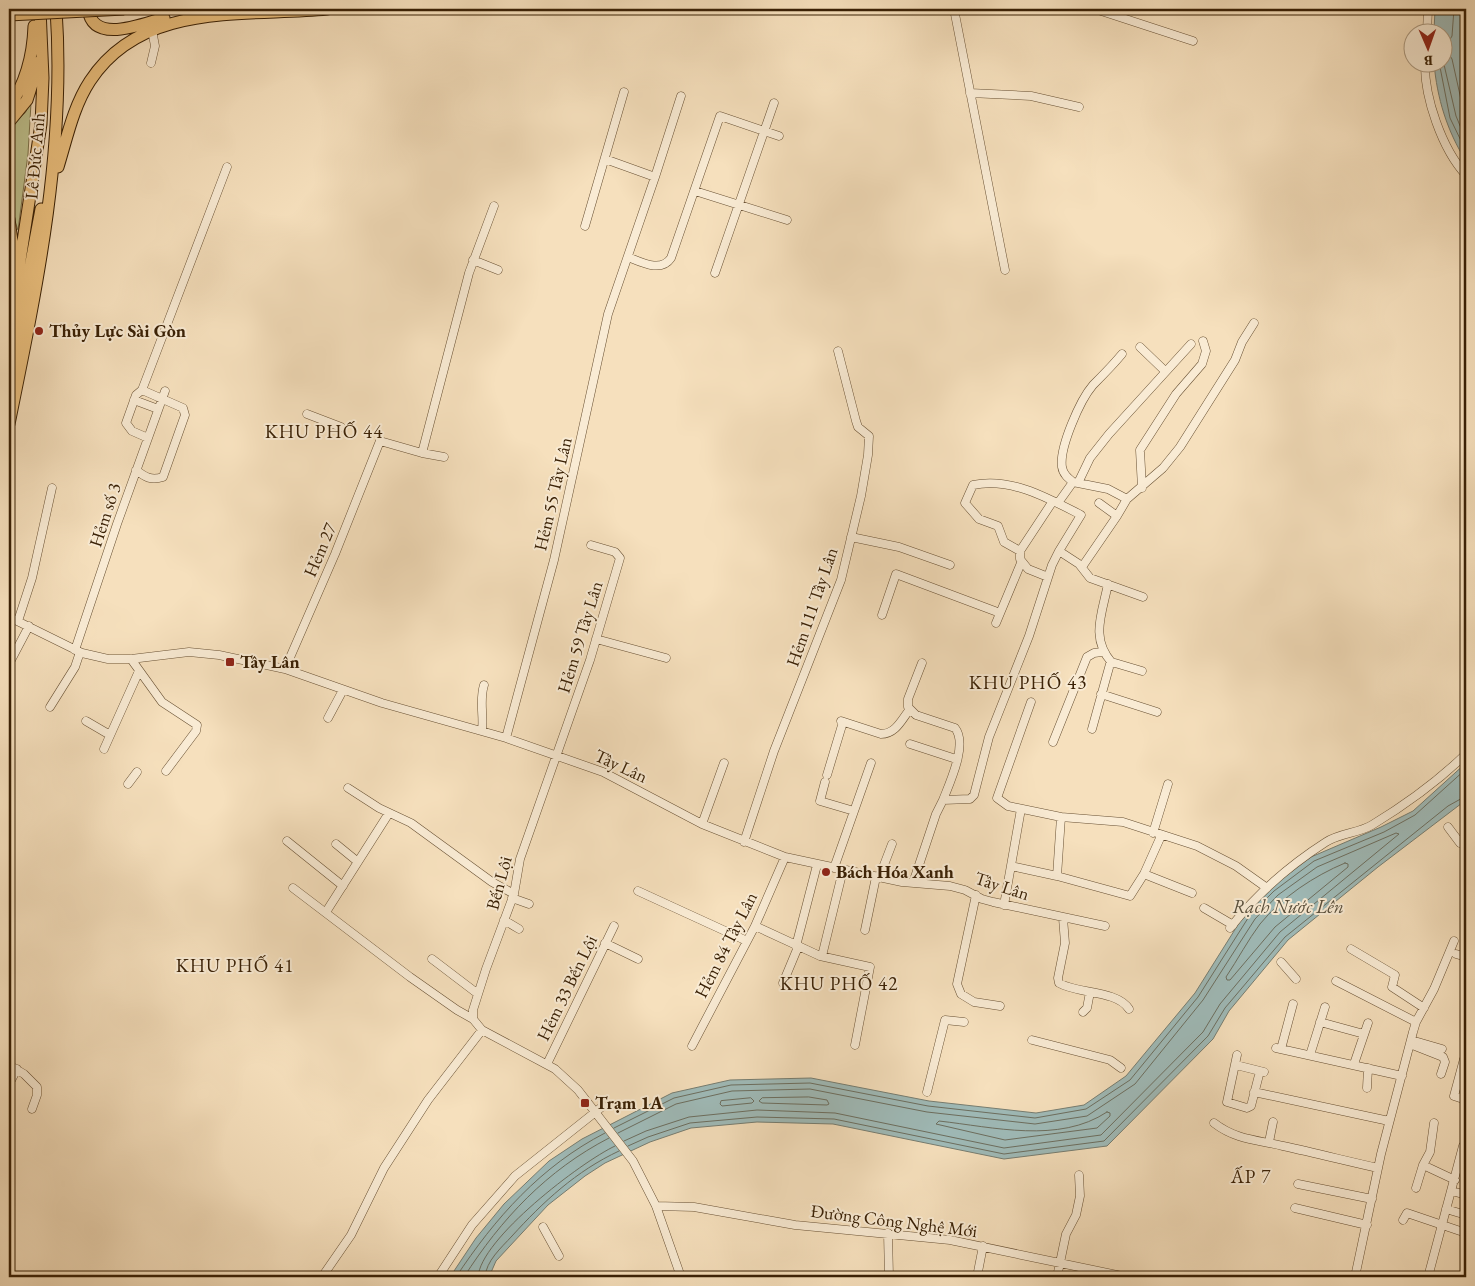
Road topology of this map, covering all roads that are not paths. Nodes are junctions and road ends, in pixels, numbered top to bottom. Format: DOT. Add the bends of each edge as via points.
graph roads {
  1 [pos="34,9"];
  2 [pos="40,9"];
  3 [pos="49,9"];
  4 [pos="56,9"];
  5 [pos="88,9"];
  6 [pos="124,9"];
  7 [pos="327,9"];
  8 [pos="954,9"];
  9 [pos="1095,9"];
  10 [pos="1428,9"];
  11 [pos="9,15"];
  12 [pos="201,16"];
  13 [pos="1427,22"];
  14 [pos="147,32"];
  15 [pos="1193,41"];
  16 [pos="42,50"];
  17 [pos="151,63"];
  18 [pos="1425,72"];
  19 [pos="624,92"];
  20 [pos="970,93"];
  21 [pos="681,96"];
  22 [pos="11,103"];
  23 [pos="774,103"];
  24 [pos="1078,107"];
  25 [pos="9,112"];
  26 [pos="9,122"];
  27 [pos="764,132"];
  28 [pos="779,136"];
  29 [pos="604,160"];
  30 [pos="227,167"];
  31 [pos="1466,175"];
  32 [pos="655,177"];
  33 [pos="51,183"];
  34 [pos="695,191"];
  35 [pos="739,205"];
  36 [pos="494,206"];
  37 [pos="43,210"];
  38 [pos="9,219"];
  39 [pos="787,220"];
  40 [pos="585,226"];
  41 [pos="628,257"];
  42 [pos="473,260"];
  43 [pos="498,270"];
  44 [pos="1005,270"];
  45 [pos="715,274"];
  46 [pos="13,276"];
  47 [pos="11,314"];
  48 [pos="1254,323"];
  49 [pos="9,332"];
  50 [pos="1203,341"];
  51 [pos="1191,344"];
  52 [pos="1140,347"];
  53 [pos="838,351"];
  54 [pos="1122,354"];
  55 [pos="1164,369"];
  56 [pos="9,379"];
  57 [pos="142,390"];
  58 [pos="164,394"];
  59 [pos="134,400"];
  60 [pos="158,409"];
  61 [pos="306,414"];
  62 [pos="9,424"];
  63 [pos="340,427"];
  64 [pos="148,438"];
  65 [pos="422,454"];
  66 [pos="444,457"];
  67 [pos="136,470"];
  68 [pos="1075,483"];
  69 [pos="52,488"];
  70 [pos="1142,488"];
  71 [pos="1127,499"];
  72 [pos="1056,502"];
  73 [pos="1099,503"];
  74 [pos="1117,516"];
  75 [pos="851,537"];
  76 [pos="591,545"];
  77 [pos="1020,551"];
  78 [pos="1059,551"];
  79 [pos="1021,563"];
  80 [pos="950,566"];
  81 [pos="1082,567"];
  82 [pos="1048,578"];
  83 [pos="1108,584"];
  84 [pos="1143,597"];
  85 [pos="1000,613"];
  86 [pos="882,615"];
  87 [pos="9,617"];
  88 [pos="18,621"];
  89 [pos="996,623"];
  90 [pos="29,626"];
  91 [pos="596,639"];
  92 [pos="78,651"];
  93 [pos="1102,652"];
  94 [pos="666,658"];
  95 [pos="130,659"];
  96 [pos="922,663"];
  97 [pos="1112,663"];
  98 [pos="9,664"];
  99 [pos="285,668"];
  100 [pos="139,671"];
  101 [pos="1142,671"];
  102 [pos="484,685"];
  103 [pos="343,690"];
  104 [pos="1101,694"];
  105 [pos="1030,702"];
  106 [pos="50,707"];
  107 [pos="910,709"];
  108 [pos="1157,712"];
  109 [pos="328,718"];
  110 [pos="86,721"];
  111 [pos="1092,729"];
  112 [pos="482,731"];
  113 [pos="110,735"];
  114 [pos="506,738"];
  115 [pos="1053,742"];
  116 [pos="910,744"];
  117 [pos="104,749"];
  118 [pos="1466,754"];
  119 [pos="557,756"];
  120 [pos="956,759"];
  121 [pos="871,763"];
  122 [pos="724,764"];
  123 [pos="166,771"];
  124 [pos="137,772"];
  125 [pos="128,784"];
  126 [pos="1168,784"];
  127 [pos="348,788"];
  128 [pos="943,800"];
  129 [pos="1021,809"];
  130 [pos="854,811"];
  131 [pos="389,813"];
  132 [pos="1061,817"];
  133 [pos="702,824"];
  134 [pos="1449,828"];
  135 [pos="1153,833"];
  136 [pos="1161,836"];
  137 [pos="1458,840"];
  138 [pos="287,841"];
  139 [pos="744,842"];
  140 [pos="336,844"];
  141 [pos="892,844"];
  142 [pos="785,857"];
  143 [pos="358,862"];
  144 [pos="817,865"];
  145 [pos="1010,866"];
  146 [pos="834,868"];
  147 [pos="843,870"];
  148 [pos="1144,874"];
  149 [pos="1057,876"];
  150 [pos="878,877"];
  151 [pos="913,883"];
  152 [pos="342,886"];
  153 [pos="293,888"];
  154 [pos="1267,888"];
  155 [pos="638,891"];
  156 [pos="1192,892"];
  157 [pos="976,895"];
  158 [pos="513,896"];
  159 [pos="529,904"];
  160 [pos="1004,905"];
  161 [pos="1204,908"];
  162 [pos="326,912"];
  163 [pos="1063,918"];
  164 [pos="504,920"];
  165 [pos="614,926"];
  166 [pos="755,926"];
  167 [pos="1105,926"];
  168 [pos="518,929"];
  169 [pos="865,930"];
  170 [pos="1454,940"];
  171 [pos="747,941"];
  172 [pos="605,943"];
  173 [pos="797,946"];
  174 [pos="1351,948"];
  175 [pos="1456,954"];
  176 [pos="822,956"];
  177 [pos="1466,957"];
  178 [pos="432,959"];
  179 [pos="638,960"];
  180 [pos="1281,962"];
  181 [pos="1296,979"];
  182 [pos="1336,981"];
  183 [pos="784,983"];
  184 [pos="1090,992"];
  185 [pos="478,994"];
  186 [pos="1293,1004"];
  187 [pos="1000,1006"];
  188 [pos="1325,1007"];
  189 [pos="1424,1008"];
  190 [pos="1130,1009"];
  191 [pos="1083,1012"];
  192 [pos="473,1019"];
  193 [pos="964,1022"];
  194 [pos="1320,1022"];
  195 [pos="1368,1022"];
  196 [pos="1416,1022"];
  197 [pos="482,1030"];
  198 [pos="1364,1034"];
  199 [pos="1032,1040"];
  200 [pos="1410,1042"];
  201 [pos="855,1045"];
  202 [pos="692,1046"];
  203 [pos="1442,1049"];
  204 [pos="1237,1055"];
  205 [pos="1310,1055"];
  206 [pos="1464,1059"];
  207 [pos="547,1064"];
  208 [pos="1354,1064"];
  209 [pos="9,1065"];
  210 [pos="1236,1065"];
  211 [pos="1121,1068"];
  212 [pos="1368,1068"];
  213 [pos="17,1069"];
  214 [pos="1441,1074"];
  215 [pos="1402,1076"];
  216 [pos="10,1082"];
  217 [pos="1367,1088"];
  218 [pos="927,1092"];
  219 [pos="1254,1092"];
  220 [pos="1466,1100"];
  221 [pos="603,1106"];
  222 [pos="32,1109"];
  223 [pos="594,1112"];
  224 [pos="1389,1121"];
  225 [pos="1273,1122"];
  226 [pos="1214,1123"];
  227 [pos="1434,1123"];
  228 [pos="1269,1142"];
  229 [pos="1466,1146"];
  230 [pos="1463,1164"];
  231 [pos="1423,1166"];
  232 [pos="1378,1168"];
  233 [pos="1079,1175"];
  234 [pos="1455,1180"];
  235 [pos="1298,1184"];
  236 [pos="1416,1188"];
  237 [pos="1452,1191"];
  238 [pos="1466,1195"];
  239 [pos="1372,1199"];
  240 [pos="656,1206"];
  241 [pos="1295,1208"];
  242 [pos="1446,1209"];
  243 [pos="1466,1214"];
  244 [pos="1403,1220"];
  245 [pos="1367,1225"];
  246 [pos="1442,1226"];
  247 [pos="543,1227"];
  248 [pos="888,1233"];
  249 [pos="1466,1233"];
  250 [pos="983,1246"];
  251 [pos="559,1256"];
  252 [pos="1060,1262"];
  253 [pos="322,1277"];
  254 [pos="438,1277"];
  255 [pos="675,1277"];
  256 [pos="681,1277"];
  257 [pos="889,1277"];
  258 [pos="977,1277"];
  259 [pos="1057,1277"];
  260 [pos="1127,1277"];
  261 [pos="1355,1277"];
  262 [pos="1428,1277"];
  1 -- 22 [label="highway, Lê Đức Anh" via="33,50"];
  2 -- 16 [label="highway, Lê Đức Anh"];
  3 -- 37 [label="highway, Lê Đức Anh" via="52,110"];
  4 -- 33 [label="highway, Lê Đức Anh" via="58,73"];
  5 -- 12 [label="highway" via="92,20 108,29 122,29 164,18"];
  6 -- 11 [label="highway, bridge"];
  7 -- 12 [label="highway"];
  8 -- 20 [label="street"];
  9 -- 15 [label="street"];
  10 -- 13 [label="street"];
  12 -- 14 [label="highway"];
  14 -- 17 [label="street" via="155,46"];
  14 -- 33 [label="highway" via="121,48 90,81 75,112"];
  16 -- 26 [label="highway" via="26,100"];
  16 -- 46 [label="highway, Lê Đức Anh" via="38,153"];
  18 -- 31 [label="street" via="1443,141"];
  19 -- 29 [label="street"];
  20 -- 24 [label="street" via="1034,96"];
  20 -- 44 [label="street"];
  21 -- 32 [label="street, Hẻm 55 Tây Lân"];
  22 -- 25 [label="highway, Lê Đức Anh"];
  23 -- 27 [label="street"];
  27 -- 28 [label="street"];
  27 -- 34 [label="street" via="720,116"];
  27 -- 35 [label="street"];
  29 -- 32 [label="street"];
  29 -- 40 [label="street"];
  30 -- 57 [label="street"];
  32 -- 41 [label="street, Hẻm 55 Tây Lân"];
  33 -- 37 [label="highway"];
  33 -- 37 [label="highway, Lê Đức Anh"];
  34 -- 35 [label="street"];
  34 -- 41 [label="street" via="668,262 656,266"];
  35 -- 39 [label="street"];
  35 -- 45 [label="street"];
  36 -- 42 [label="street"];
  37 -- 56 [label="highway, Lê Đức Anh"];
  37 -- 62 [label="highway, Lê Đức Anh" via="31,311"];
  38 -- 46 [label="highway"];
  41 -- 114 [label="street, Hẻm 55 Tây Lân" via="608,314 554,560"];
  42 -- 43 [label="street"];
  42 -- 65 [label="street"];
  46 -- 47 [label="highway, Lê Đức Anh"];
  47 -- 49 [label="highway, Lê Đức Anh"];
  48 -- 70 [label="street" via="1235,360 1180,447"];
  50 -- 70 [label="street" via="1206,351 1202,364 1176,394 1140,450"];
  51 -- 55 [label="street"];
  52 -- 55 [label="street"];
  53 -- 75 [label="street, Hẻm 111 Tây Lân" via="858,427 869,436 867,463"];
  54 -- 68 [label="street" via="1093,385 1075,417 1062,466 1065,476"];
  55 -- 68 [label="street" via="1092,455"];
  57 -- 58 [label="street"];
  57 -- 59 [label="street"];
  58 -- 60 [label="street, Hẻm số 3"];
  58 -- 67 [label="street" via="184,408 185,415 170,459 163,477 146,477"];
  59 -- 60 [label="street"];
  59 -- 64 [label="street" via="126,423 132,431"];
  60 -- 64 [label="street, Hẻm số 3"];
  61 -- 63 [label="street"];
  64 -- 67 [label="street, Hẻm số 3"];
  65 -- 66 [label="street"];
  65 -- 99 [label="street, Hẻm 27" via="380,441"];
  67 -- 92 [label="street, Hẻm số 3"];
  68 -- 71 [label="street" via="1108,489"];
  68 -- 72 [label="street"];
  69 -- 88 [label="street" via="32,578"];
  70 -- 71 [label="street"];
  71 -- 74 [label="street"];
  72 -- 77 [label="street"];
  72 -- 77 [label="street" via="1003,483 973,485 965,503 979,519 998,526 1004,542"];
  72 -- 78 [label="street" via="1081,515"];
  73 -- 74 [label="street"];
  74 -- 81 [label="street"];
  75 -- 80 [label="street" via="899,547"];
  75 -- 139 [label="street, Hẻm 111 Tây Lân" via="841,580 774,751"];
  76 -- 91 [label="street, Hẻm 59 Tây Lân" via="615,552 620,558"];
  77 -- 79 [label="street"];
  78 -- 81 [label="street"];
  78 -- 82 [label="street"];
  79 -- 82 [label="street"];
  79 -- 85 [label="street"];
  81 -- 83 [label="street" via="1090,578"];
  82 -- 128 [label="street" via="989,737 974,795 970,799"];
  83 -- 84 [label="street"];
  83 -- 93 [label="street" via="1098,632"];
  85 -- 86 [label="street" via="896,574"];
  85 -- 89 [label="street"];
  87 -- 88 [label="street, Tây Lân"];
  88 -- 90 [label="street, Tây Lân"];
  90 -- 92 [label="street, Tây Lân"];
  90 -- 98 [label="street"];
  91 -- 94 [label="street"];
  91 -- 119 [label="street, Hẻm 59 Tây Lân"];
  92 -- 95 [label="street, Tây Lân" via="108,659"];
  92 -- 106 [label="street, Hẻm số 3" via="75,667"];
  93 -- 97 [label="street"];
  93 -- 115 [label="street" via="1087,657"];
  95 -- 99 [label="street, Tây Lân" via="189,652"];
  95 -- 100 [label="street"];
  96 -- 107 [label="street" via="908,699"];
  97 -- 101 [label="street"];
  97 -- 104 [label="street"];
  99 -- 103 [label="street, Tây Lân"];
  100 -- 113 [label="street"];
  100 -- 123 [label="street" via="162,702 197,725 196,731"];
  102 -- 112 [label="street" via="481,694"];
  103 -- 109 [label="street"];
  103 -- 112 [label="street, Tây Lân"];
  104 -- 108 [label="street"];
  104 -- 111 [label="street"];
  105 -- 129 [label="street" via="996,798"];
  107 -- 120 [label="street" via="916,715 955,728 961,744"];
  107 -- 130 [label="street" via="888,734 842,722 820,801"];
  110 -- 113 [label="street"];
  112 -- 114 [label="street, Tây Lân"];
  113 -- 117 [label="street"];
  114 -- 119 [label="street, Tây Lân"];
  116 -- 120 [label="street"];
  118 -- 154 [label="street" via="1448,772 1393,812 1371,826 1327,841"];
  119 -- 133 [label="street, Tây Lân" via="603,772"];
  119 -- 158 [label="street, Bến Lội" via="520,859"];
  120 -- 128 [label="street"];
  121 -- 130 [label="street"];
  122 -- 133 [label="street"];
  124 -- 125 [label="street"];
  126 -- 135 [label="street"];
  127 -- 131 [label="street"];
  128 -- 151 [label="street"];
  129 -- 132 [label="street"];
  129 -- 145 [label="street"];
  130 -- 146 [label="street"];
  131 -- 143 [label="street"];
  131 -- 158 [label="street" via="411,823"];
  132 -- 135 [label="street" via="1123,822"];
  132 -- 149 [label="street"];
  133 -- 139 [label="street, Tây Lân"];
  134 -- 137 [label="street"];
  135 -- 136 [label="street"];
  136 -- 148 [label="street"];
  136 -- 154 [label="street" via="1216,855"];
  138 -- 152 [label="street"];
  139 -- 142 [label="street, Tây Lân"];
  140 -- 143 [label="street"];
  141 -- 150 [label="street"];
  142 -- 144 [label="street, Tây Lân"];
  142 -- 166 [label="street, Hẻm 84 Tây Lân"];
  143 -- 152 [label="street"];
  144 -- 146 [label="street, Tây Lân"];
  144 -- 173 [label="street"];
  145 -- 149 [label="street"];
  145 -- 160 [label="street"];
  146 -- 147 [label="street, Tây Lân"];
  147 -- 150 [label="street, Tây Lân"];
  147 -- 176 [label="street"];
  148 -- 149 [label="street" via="1130,896"];
  148 -- 156 [label="street"];
  150 -- 151 [label="street, Tây Lân"];
  150 -- 169 [label="street"];
  151 -- 157 [label="street, Tây Lân" via="950,886"];
  152 -- 162 [label="street"];
  153 -- 162 [label="street"];
  154 -- 161 [label="street" via="1232,927"];
  155 -- 171 [label="street"];
  157 -- 160 [label="street, Tây Lân"];
  157 -- 187 [label="street" via="957,984 960,994 974,1002"];
  158 -- 159 [label="street"];
  158 -- 164 [label="street, Bến Lội"];
  160 -- 163 [label="street, Tây Lân"];
  162 -- 192 [label="street" via="410,977"];
  163 -- 167 [label="street, Tây Lân"];
  163 -- 184 [label="street" via="1065,942 1059,982"];
  164 -- 168 [label="street"];
  164 -- 185 [label="street, Bến Lội"];
  165 -- 172 [label="street, Hẻm 33 Bến Lội"];
  166 -- 171 [label="street, Hẻm 84 Tây Lân"];
  166 -- 173 [label="street"];
  170 -- 189 [label="street"];
  171 -- 202 [label="street, Hẻm 84 Tây Lân"];
  172 -- 179 [label="street"];
  172 -- 207 [label="street, Hẻm 33 Bến Lội"];
  173 -- 176 [label="street"];
  173 -- 183 [label="street"];
  174 -- 189 [label="street" via="1396,976 1392,987"];
  175 -- 177 [label="street"];
  176 -- 201 [label="street" via="870,967"];
  178 -- 185 [label="street"];
  180 -- 181 [label="street"];
  182 -- 196 [label="street"];
  184 -- 190 [label="street" via="1126,1004"];
  184 -- 191 [label="street"];
  185 -- 192 [label="street, Bến Lội"];
  186 -- 205 [label="street" via="1279,1049"];
  188 -- 194 [label="street"];
  189 -- 196 [label="street"];
  192 -- 197 [label="street"];
  193 -- 218 [label="street" via="945,1020"];
  194 -- 198 [label="street"];
  194 -- 205 [label="street"];
  195 -- 198 [label="street"];
  196 -- 200 [label="street"];
  197 -- 207 [label="street"];
  197 -- 253 [label="street" via="428,1100 384,1168 351,1234"];
  198 -- 208 [label="street"];
  199 -- 211 [label="street" via="1110,1060"];
  200 -- 203 [label="street"];
  200 -- 214 [label="street" via="1443,1057 1445,1062"];
  200 -- 215 [label="street"];
  204 -- 210 [label="street"];
  205 -- 208 [label="street"];
  206 -- 220 [label="street" via="1454,1096"];
  207 -- 223 [label="street" via="578,1090"];
  208 -- 212 [label="street"];
  209 -- 213 [label="street"];
  210 -- 219 [label="street" via="1262,1071"];
  210 -- 219 [label="street" via="1227,1102 1247,1108 1251,1106"];
  212 -- 215 [label="street"];
  212 -- 217 [label="street"];
  213 -- 216 [label="street"];
  213 -- 222 [label="street" via="37,1087"];
  215 -- 224 [label="street"];
  219 -- 224 [label="street"];
  221 -- 223 [label="street"];
  223 -- 240 [label="street" via="629,1156"];
  223 -- 254 [label="street" via="515,1176 472,1225"];
  224 -- 232 [label="street"];
  225 -- 228 [label="street"];
  226 -- 228 [label="street" via="1246,1140"];
  227 -- 231 [label="street" via="1430,1152"];
  228 -- 232 [label="street"];
  229 -- 230 [label="street"];
  230 -- 234 [label="street"];
  231 -- 234 [label="street"];
  231 -- 236 [label="street"];
  232 -- 239 [label="street"];
  233 -- 252 [label="street" via="1080,1196 1076,1215 1066,1234"];
  234 -- 237 [label="street"];
  235 -- 239 [label="street"];
  237 -- 238 [label="street"];
  237 -- 242 [label="street"];
  239 -- 245 [label="street"];
  240 -- 248 [label="street, Đường Công Nghệ Mới" via="694,1207 795,1225"];
  240 -- 256 [label="street"];
  241 -- 245 [label="street"];
  242 -- 243 [label="street"];
  242 -- 246 [label="street"];
  244 -- 246 [label="street" via="1407,1213"];
  245 -- 261 [label="street"];
  246 -- 249 [label="street"];
  246 -- 262 [label="street"];
  247 -- 251 [label="street"];
  248 -- 250 [label="street, Đường Công Nghệ Mới"];
  248 -- 257 [label="street"];
  250 -- 252 [label="street, Đường Công Nghệ Mới"];
  250 -- 258 [label="street"];
  252 -- 259 [label="street"];
  252 -- 260 [label="street, Đường Công Nghệ Mới"];
  255 -- 256 [label="street"];
}
